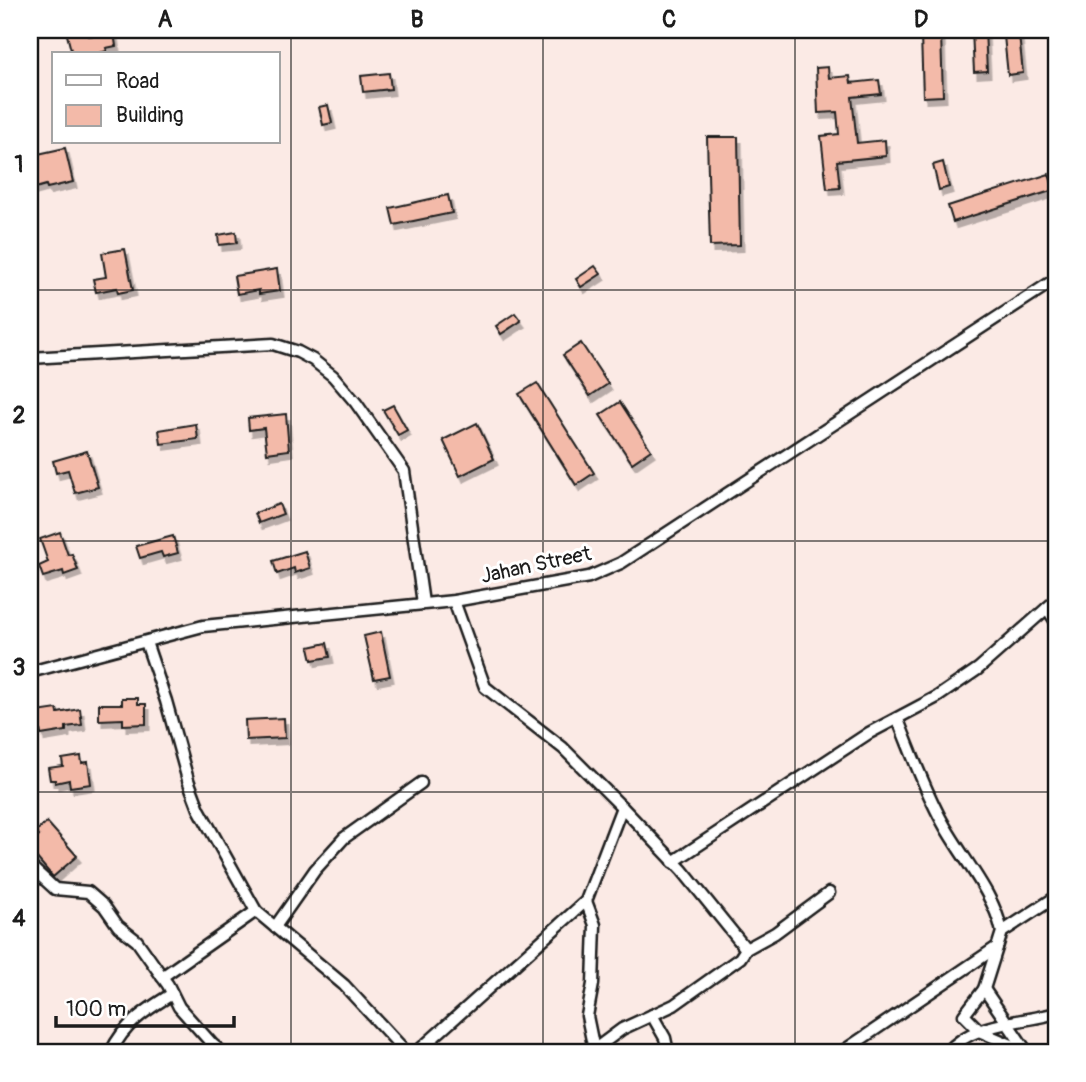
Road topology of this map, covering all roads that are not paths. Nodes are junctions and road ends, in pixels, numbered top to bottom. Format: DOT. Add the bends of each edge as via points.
graph roads {
  1 [pos="1056,279"];
  2 [pos="30,358"];
  3 [pos="1056,600"];
  4 [pos="454,601"];
  5 [pos="424,603"];
  6 [pos="1047,608"];
  7 [pos="1056,622"];
  8 [pos="146,642"];
  9 [pos="30,673"];
  10 [pos="898,720"];
  11 [pos="421,783"];
  12 [pos="622,807"];
  13 [pos="673,862"];
  14 [pos="30,866"];
  15 [pos="829,893"];
  16 [pos="1056,897"];
  17 [pos="586,901"];
  18 [pos="256,911"];
  19 [pos="275,927"];
  20 [pos="1002,932"];
  21 [pos="997,947"];
  22 [pos="746,949"];
  23 [pos="162,977"];
  24 [pos="984,989"];
  25 [pos="172,994"];
  26 [pos="1056,1013"];
  27 [pos="652,1015"];
  28 [pos="1008,1021"];
  29 [pos="981,1032"];
  30 [pos="592,1051"];
  31 [pos="1027,1051"];
  32 [pos="111,1052"];
  33 [pos="222,1052"];
  34 [pos="406,1052"];
  35 [pos="417,1052"];
  36 [pos="668,1052"];
  37 [pos="842,1052"];
  38 [pos="948,1052"];
  1 -- 4 [label="street, Jahan Street" via="621,563 589,577"];
  2 -- 5 [label="street" via="273,344 313,359 356,402 404,471"];
  3 -- 6 [label="street"];
  4 -- 5 [label="street, Jahan Street"];
  4 -- 12 [label="street" via="485,687 563,748"];
  5 -- 8 [label="street, Jahan Street" via="203,626"];
  6 -- 7 [label="street"];
  6 -- 10 [label="street" via="978,669"];
  8 -- 9 [label="street, Jahan Street"];
  8 -- 18 [label="street" via="199,809"];
  10 -- 13 [label="street" via="859,740"];
  10 -- 20 [label="street" via="942,822 985,892"];
  11 -- 19 [label="street" via="344,838"];
  12 -- 13 [label="street"];
  12 -- 17 [label="street"];
  13 -- 22 [label="street"];
  14 -- 23 [label="street" via="55,889 88,892 95,897 137,941"];
  15 -- 22 [label="street"];
  16 -- 20 [label="street"];
  17 -- 30 [label="street" via="595,925 587,1016"];
  17 -- 35 [label="street"];
  18 -- 19 [label="street"];
  18 -- 23 [label="street"];
  19 -- 34 [label="street" via="344,985"];
  20 -- 21 [label="street"];
  21 -- 24 [label="street"];
  21 -- 37 [label="street"];
  22 -- 27 [label="street" via="712,979"];
  23 -- 25 [label="street"];
  24 -- 28 [label="street"];
  24 -- 29 [label="street" via="964,1015"];
  25 -- 32 [label="street" via="127,1027"];
  25 -- 33 [label="street"];
  26 -- 28 [label="street"];
  27 -- 30 [label="street"];
  27 -- 36 [label="street"];
  28 -- 29 [label="street"];
  28 -- 31 [label="street"];
  29 -- 31 [label="street"];
  29 -- 38 [label="street" via="959,1040"];
}
